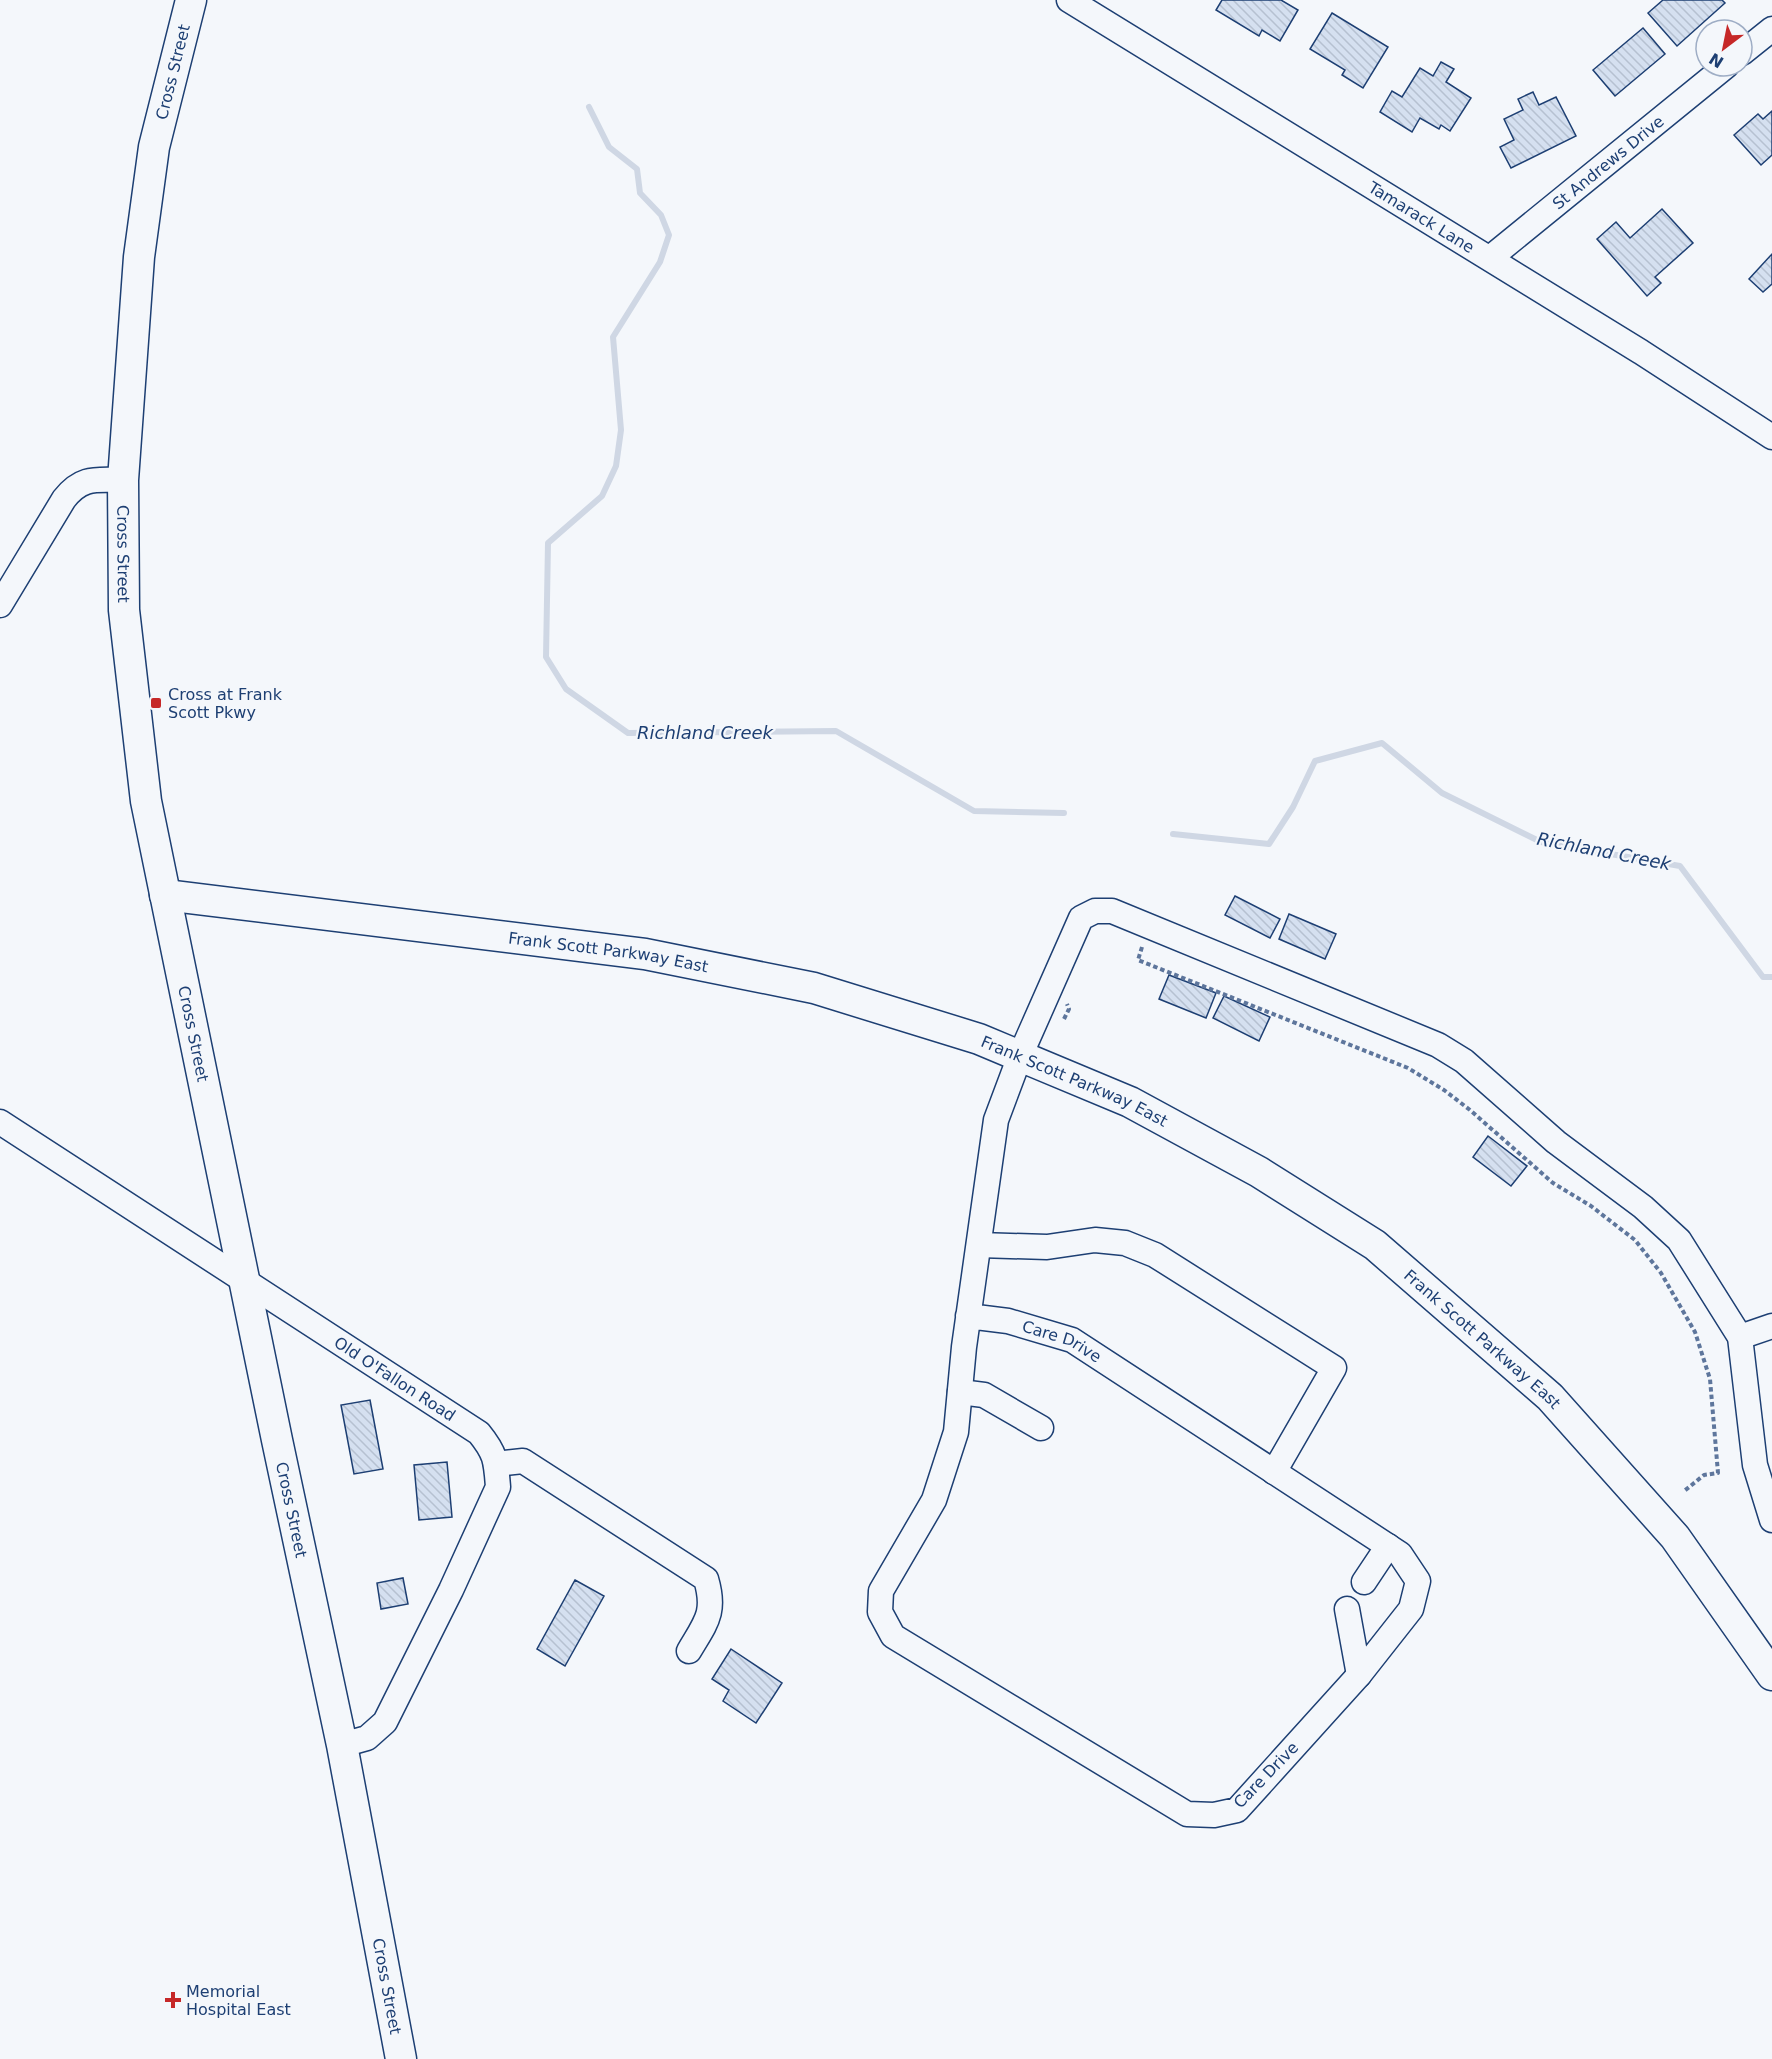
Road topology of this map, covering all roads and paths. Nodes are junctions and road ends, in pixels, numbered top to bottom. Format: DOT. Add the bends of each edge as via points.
graph roads {
  1 [pos="191,0"];
  2 [pos="1069,0"];
  3 [pos="1772,29"];
  4 [pos="1754,43"];
  5 [pos="1711,78"];
  6 [pos="1490,258"];
  7 [pos="1772,437"];
  8 [pos="123,480"];
  9 [pos="0,605"];
  10 [pos="165,895"];
  11 [pos="1134,943"];
  12 [pos="1066,1001"];
  13 [pos="1064,1019"];
  14 [pos="1020,1056"];
  15 [pos="0,1122"];
  16 [pos="979,1245"];
  17 [pos="244,1282"];
  18 [pos="968,1316"];
  19 [pos="1772,1326"];
  20 [pos="1740,1336"];
  21 [pos="960,1392"];
  22 [pos="1041,1428"];
  23 [pos="496,1464"];
  24 [pos="1274,1472"];
  25 [pos="1683,1491"];
  26 [pos="1772,1520"];
  27 [pos="1388,1546"];
  28 [pos="1364,1582"];
  29 [pos="1347,1609"];
  30 [pos="689,1651"];
  31 [pos="1359,1675"];
  32 [pos="1772,1675"];
  33 [pos="342,1745"];
  34 [pos="401,2059"];
  1 -- 8 [label="main road, Cross Street" via="154,147 139,257"];
  2 -- 6 [label="street, Tamarack Lane"];
  3 -- 4 [label="street"];
  5 -- 6 [label="street, St Andrews Drive"];
  6 -- 7 [label="street, Tamarack Lane"];
  8 -- 9 [label="street" via="90,480 73,488"];
  8 -- 10 [label="main road, Cross Street" via="124,610 146,801"];
  10 -- 14 [label="main road, Frank Scott Parkway East" via="645,954 814,988 979,1039"];
  10 -- 17 [label="main road, Cross Street"];
  11 -- 25 [label="path" via="1143,947 1138,960 1408,1068 1444,1090 1553,1183 1635,1240 1661,1273 1695,1332 1710,1379 1718,1473 1704,1475"];
  12 -- 13 [label="path" via="1069,1009"];
  14 -- 16 [label="street, Care Drive" via="996,1120"];
  14 -- 20 [label="street, Care Drive" via="1081,918 1095,911 1112,911 1438,1045 1464,1061 1556,1142 1643,1207 1679,1240"];
  14 -- 32 [label="main road, Frank Scott Parkway East" via="1130,1102 1259,1172 1375,1245 1550,1397 1675,1537"];
  15 -- 17 [label="street, Old O'Fallon Road"];
  16 -- 18 [label="street, Care Drive"];
  16 -- 24 [label="street" via="1047,1247 1095,1240 1125,1243 1155,1255 1334,1368"];
  17 -- 23 [label="street, Old O'Fallon Road" via="479,1433 492,1449"];
  17 -- 33 [label="main road, Cross Street"];
  18 -- 21 [label="street, Care Drive"];
  18 -- 24 [label="street, Care Drive" via="1008,1321 1072,1340"];
  19 -- 20 [label="street"];
  20 -- 26 [label="street" via="1755,1465"];
  21 -- 22 [label="street" via="984,1395"];
  21 -- 31 [label="street, Care Drive" via="956,1432 934,1500 881,1590 880,1612 893,1636 1187,1814 1214,1815 1237,1810"];
  23 -- 30 [label="street" via="523,1461 706,1579 711,1610"];
  23 -- 33 [label="street, Old O'Fallon Road" via="498,1487 385,1722 367,1738"];
  24 -- 27 [label="street, Care Drive"];
  27 -- 28 [label="street"];
  27 -- 31 [label="street, Care Drive" via="1400,1554 1418,1581 1411,1609"];
  29 -- 31 [label="street"];
  33 -- 34 [label="main road, Cross Street"];
}
